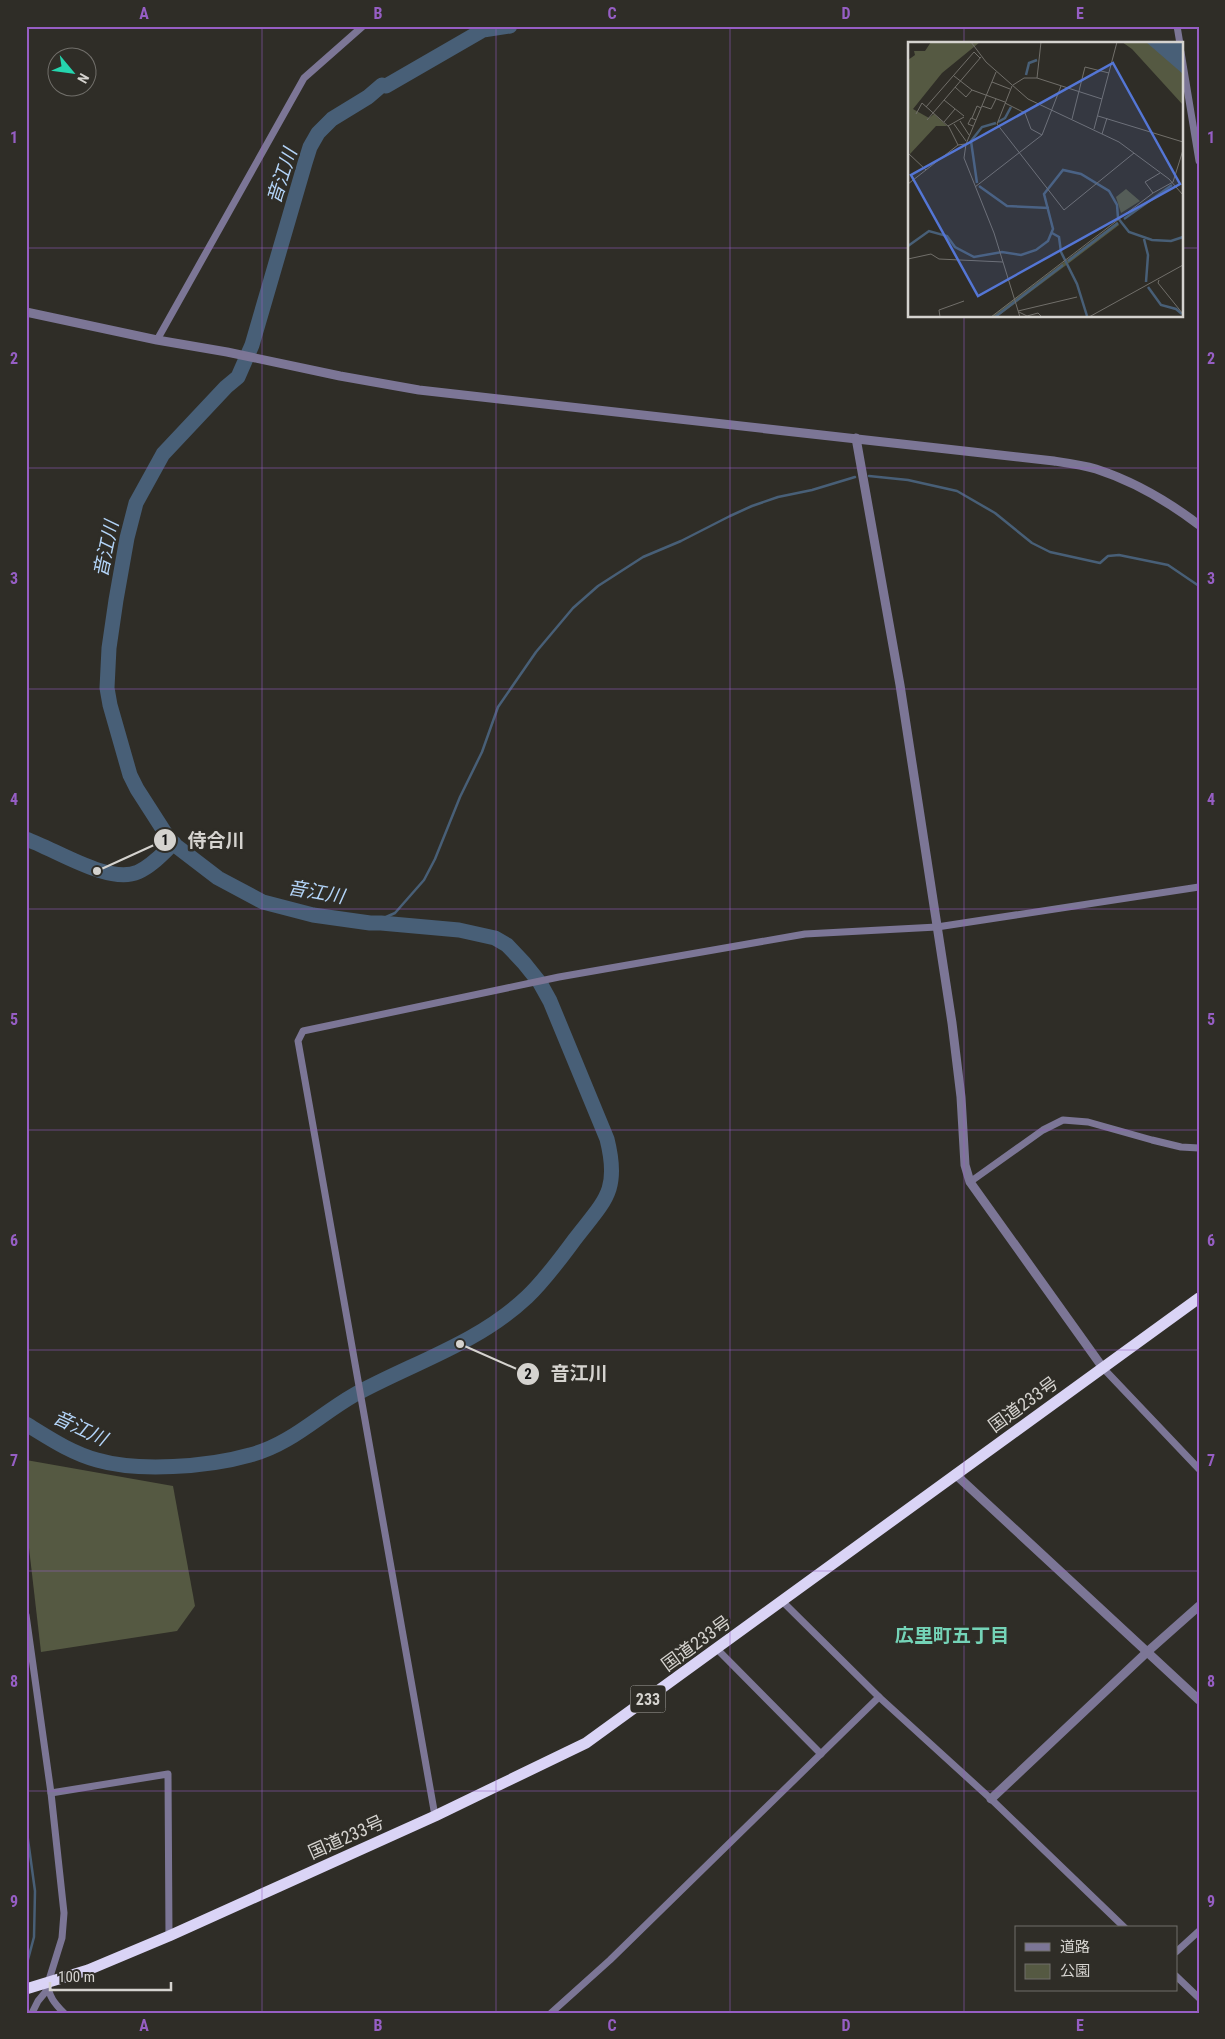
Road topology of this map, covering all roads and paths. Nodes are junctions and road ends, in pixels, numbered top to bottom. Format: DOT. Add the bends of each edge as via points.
graph roads {
  1 [pos="362,26"];
  2 [pos="1177,26"];
  3 [pos="1180,42"];
  4 [pos="1182,58"];
  5 [pos="1197,140"];
  6 [pos="1199,162"];
  7 [pos="26,312"];
  8 [pos="157,340"];
  9 [pos="856,438"];
  10 [pos="1199,525"];
  11 [pos="1199,887"];
  12 [pos="937,927"];
  13 [pos="1199,1148"];
  14 [pos="970,1182"];
  15 [pos="1199,1298"];
  16 [pos="1103,1368"];
  17 [pos="1199,1469"];
  18 [pos="955,1474"];
  19 [pos="783,1602"];
  20 [pos="1199,1606"];
  21 [pos="26,1615"];
  22 [pos="718,1649"];
  23 [pos="1146,1652"];
  24 [pos="879,1697"];
  25 [pos="1199,1700"];
  26 [pos="821,1754"];
  27 [pos="51,1793"];
  28 [pos="991,1800"];
  29 [pos="435,1816"];
  30 [pos="1123,1926"];
  31 [pos="1199,1931"];
  32 [pos="169,1936"];
  33 [pos="1178,1950"];
  34 [pos="1178,1978"];
  35 [pos="48,1986"];
  36 [pos="30,1988"];
  37 [pos="1199,1998"];
  38 [pos="32,2013"];
  39 [pos="64,2013"];
  40 [pos="551,2013"];
  1 -- 8 [label="street" via="304,78"];
  2 -- 3 [label="street"];
  4 -- 5 [label="street"];
  5 -- 6 [label="street"];
  7 -- 8 [label="street"];
  8 -- 9 [label="street" via="419,390"];
  9 -- 10 [label="street" via="1013,455 1096,469 1162,499"];
  9 -- 12 [label="street" via="900,686"];
  11 -- 12 [label="street"];
  12 -- 14 [label="street" via="960,1088 965,1165"];
  12 -- 29 [label="street" via="806,934 559,977 303,1031 298,1041"];
  13 -- 14 [label="street" via="1181,1147 1088,1122 1063,1120"];
  14 -- 16 [label="street"];
  15 -- 16 [label="highway, 国道233号 / 233"];
  16 -- 17 [label="street"];
  16 -- 18 [label="highway, 国道233号 / 233"];
  18 -- 19 [label="highway, 国道233号 / 233"];
  18 -- 23 [label="street"];
  19 -- 22 [label="highway, 国道233号 / 233"];
  19 -- 24 [label="street"];
  20 -- 23 [label="street"];
  21 -- 27 [label="street"];
  22 -- 26 [label="street"];
  22 -- 29 [label="highway, 国道233号 / 233" via="586,1743"];
  23 -- 25 [label="street"];
  23 -- 28 [label="street"];
  24 -- 26 [label="street"];
  24 -- 28 [label="street"];
  26 -- 40 [label="street" via="610,1960"];
  27 -- 32 [label="street" via="168,1774"];
  27 -- 35 [label="street" via="64,1913 62,1938"];
  28 -- 30 [label="street"];
  29 -- 32 [label="highway, 国道233号 / 233"];
  31 -- 33 [label="street"];
  32 -- 35 [label="highway, 国道233号 / 233"];
  34 -- 37 [label="street"];
  35 -- 36 [label="highway, 国道233号 / 233"];
  35 -- 38 [label="street"];
  35 -- 39 [label="street" via="53,2001"];
}
